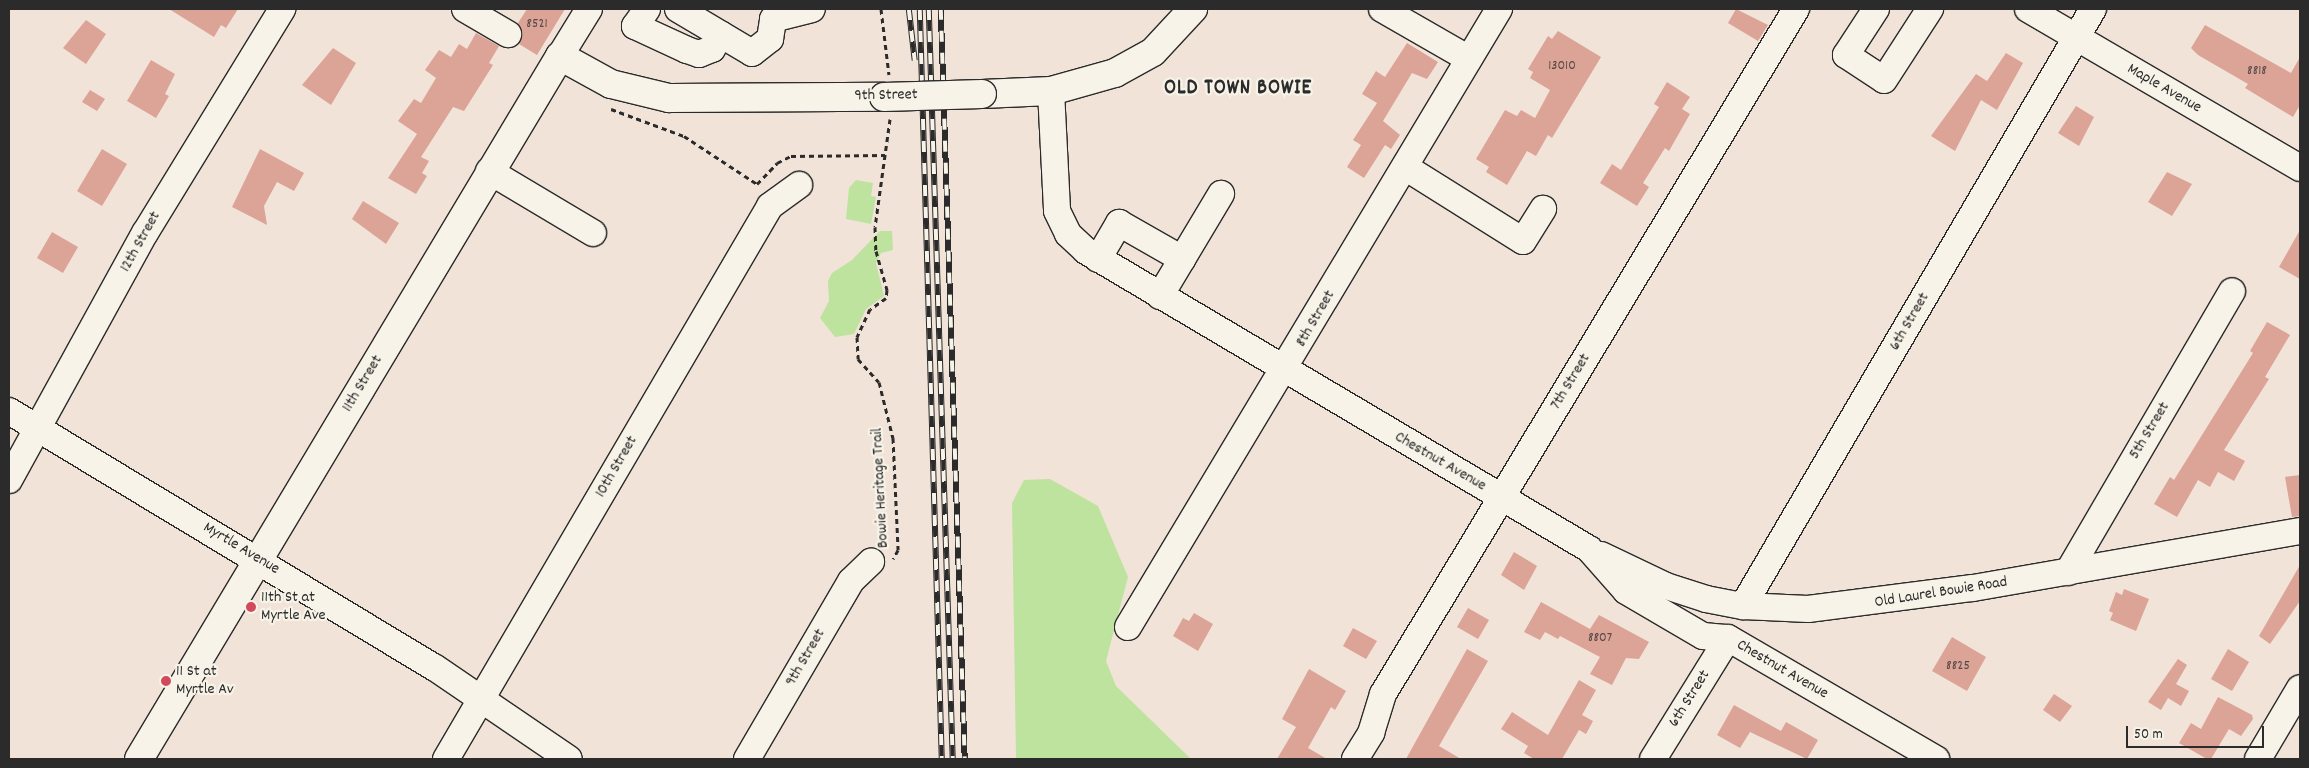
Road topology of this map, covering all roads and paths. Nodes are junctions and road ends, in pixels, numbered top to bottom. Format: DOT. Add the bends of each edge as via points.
graph roads {
  1 [pos="282,9"];
  2 [pos="465,9"];
  3 [pos="589,9"];
  4 [pos="647,9"];
  5 [pos="678,9"];
  6 [pos="812,9"];
  7 [pos="1193,9"];
  8 [pos="1382,9"];
  9 [pos="1499,9"];
  10 [pos="1796,9"];
  11 [pos="1876,9"];
  12 [pos="1930,9"];
  13 [pos="2028,9"];
  14 [pos="2093,9"];
  15 [pos="508,34"];
  16 [pos="721,34"];
  17 [pos="2076,37"];
  18 [pos="560,56"];
  19 [pos="1469,59"];
  20 [pos="1051,91"];
  21 [pos="602,106"];
  22 [pos="1405,167"];
  23 [pos="2300,168"];
  24 [pos="489,171"];
  25 [pos="799,185"];
  26 [pos="1221,194"];
  27 [pos="1542,209"];
  28 [pos="593,232"];
  29 [pos="1098,259"];
  30 [pos="1182,259"];
  31 [pos="2232,290"];
  32 [pos="1160,296"];
  33 [pos="1285,371"];
  34 [pos="9,411"];
  35 [pos="38,428"];
  36 [pos="9,480"];
  37 [pos="1501,497"];
  38 [pos="2300,531"];
  39 [pos="1589,549"];
  40 [pos="259,560"];
  41 [pos="871,562"];
  42 [pos="2068,572"];
  43 [pos="1743,606"];
  44 [pos="1128,627"];
  45 [pos="1728,638"];
  46 [pos="2300,688"];
  47 [pos="480,699"];
  48 [pos="139,759"];
  49 [pos="446,759"];
  50 [pos="569,759"];
  51 [pos="747,759"];
  52 [pos="1355,759"];
  53 [pos="1653,759"];
  54 [pos="1936,759"];
  55 [pos="2258,759"];
  1 -- 35 [label="street, 12th Street" via="145,233"];
  2 -- 15 [label="street"];
  3 -- 18 [label="street, 11th Street"];
  4 -- 16 [label="street" via="635,26 687,50 699,54 712,49"];
  5 -- 16 [label="street"];
  6 -- 16 [label="street" via="773,19 770,39 752,53"];
  7 -- 20 [label="main road, 9th Street" via="1170,38 1133,65 1096,81"];
  8 -- 19 [label="street"];
  9 -- 19 [label="street, 8th Street"];
  10 -- 37 [label="street, 7th Street"];
  11 -- 12 [label="street" via="1846,55 1884,80"];
  13 -- 17 [label="street, Maple Avenue"];
  14 -- 17 [label="street, 6th Street"];
  17 -- 23 [label="street, Maple Avenue"];
  17 -- 43 [label="street, 6th Street"];
  18 -- 20 [label="main road, 9th Street, bridge" via="611,84 668,98"];
  18 -- 24 [label="main road, 11th Street"];
  19 -- 22 [label="street, 8th Street"];
  20 -- 29 [label="street, Chestnut Avenue" via="1057,211 1068,234"];
  21 -- 41 [label="path, Bowie Heritage Trail" via="684,136 757,184 776,163 808,154 885,155 876,251 887,290 886,298 870,309 857,337 858,359 879,382 893,438 898,550 894,559"];
  22 -- 27 [label="street" via="1523,241"];
  22 -- 33 [label="street, 8th Street"];
  24 -- 28 [label="street"];
  24 -- 40 [label="main road, 11th Street"];
  25 -- 47 [label="street, 10th Street" via="770,206"];
  26 -- 30 [label="street"];
  29 -- 30 [label="street" via="1119,222"];
  29 -- 32 [label="street, Chestnut Avenue"];
  30 -- 32 [label="street"];
  31 -- 42 [label="street, 5th Street"];
  32 -- 33 [label="street, Chestnut Avenue"];
  33 -- 37 [label="street, Chestnut Avenue"];
  33 -- 44 [label="street, 8th Street"];
  34 -- 35 [label="street, Myrtle Avenue"];
  35 -- 36 [label="street, 12th Street"];
  35 -- 40 [label="street, Myrtle Avenue"];
  37 -- 39 [label="street, Chestnut Avenue"];
  37 -- 52 [label="street, 7th Street" via="1383,694 1371,733"];
  38 -- 42 [label="street, Old Laurel Bowie Road"];
  39 -- 43 [label="street, Old Laurel Bowie Road" via="1666,586"];
  39 -- 45 [label="street, Chestnut Avenue" via="1626,592 1704,636"];
  40 -- 47 [label="street, Myrtle Avenue"];
  40 -- 48 [label="main road, 11th Street"];
  41 -- 51 [label="street, 9th Street" via="851,581"];
  42 -- 43 [label="street, Old Laurel Bowie Road" via="1869,604 1808,608"];
  45 -- 53 [label="street, 6th Street"];
  45 -- 54 [label="street, Chestnut Avenue"];
  46 -- 55 [label="street"];
  47 -- 49 [label="street, 10th Street"];
  47 -- 50 [label="street, Myrtle Avenue"];
}
